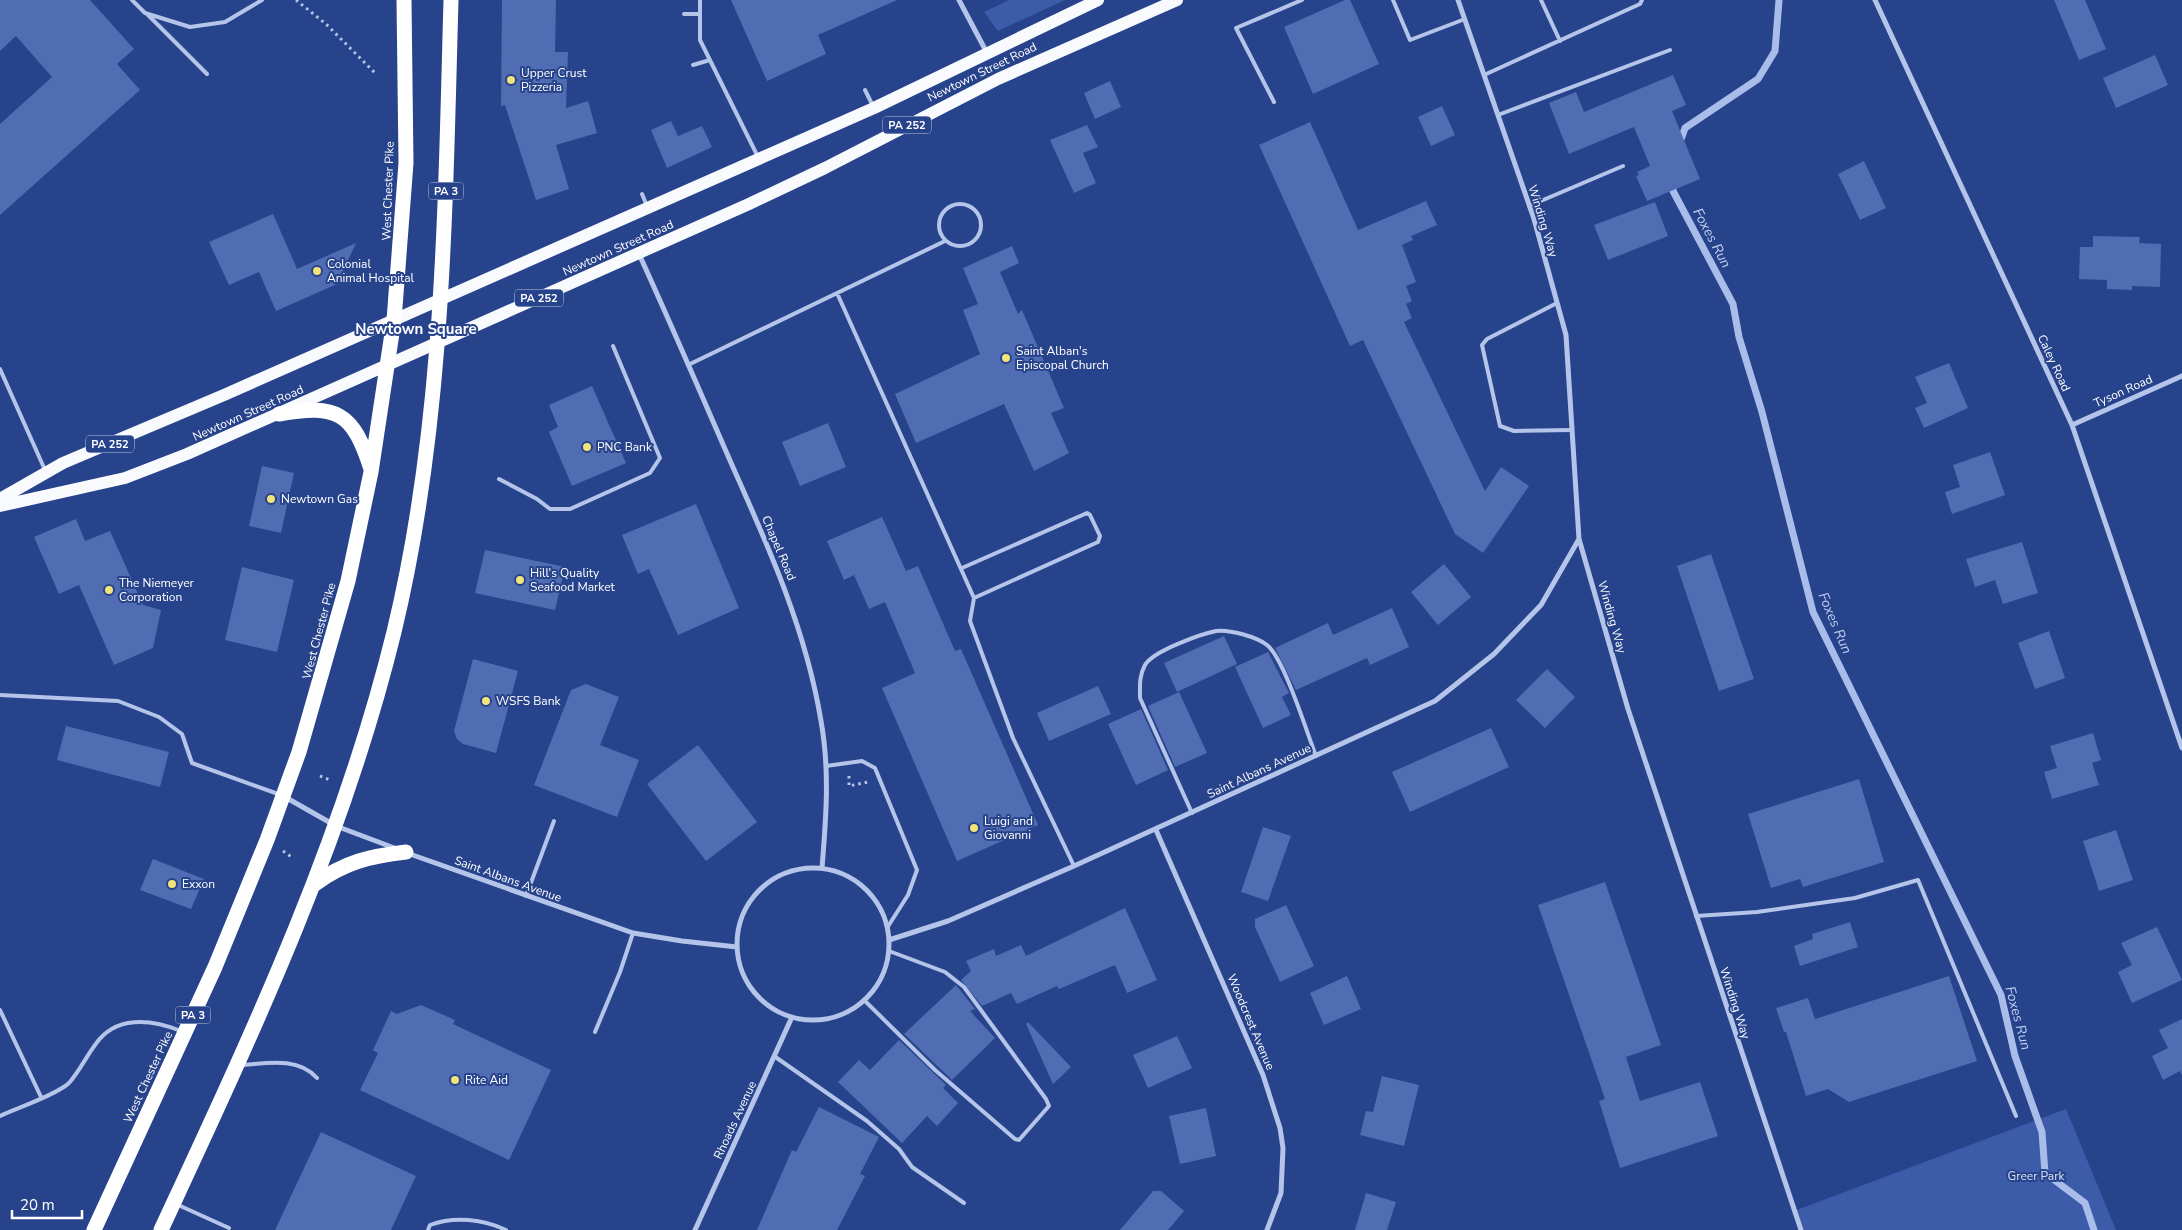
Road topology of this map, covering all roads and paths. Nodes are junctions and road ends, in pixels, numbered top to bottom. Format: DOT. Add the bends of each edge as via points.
graph roads {
  1 [pos="132,0"];
  2 [pos="262,0"];
  3 [pos="296,0"];
  4 [pos="404,0"];
  5 [pos="451,0"];
  6 [pos="700,0"];
  7 [pos="1098,0"];
  8 [pos="1177,0"];
  9 [pos="1302,0"];
  10 [pos="1394,0"];
  11 [pos="1458,0"];
  12 [pos="1541,0"];
  13 [pos="1642,0"];
  14 [pos="1875,0"];
  15 [pos="961,1"];
  16 [pos="145,13"];
  17 [pos="684,14"];
  18 [pos="700,14"];
  19 [pos="1465,19"];
  20 [pos="1560,41"];
  21 [pos="1670,50"];
  22 [pos="988,54"];
  23 [pos="710,60"];
  24 [pos="693,65"];
  25 [pos="375,73"];
  26 [pos="207,74"];
  27 [pos="1484,75"];
  28 [pos="865,90"];
  29 [pos="1274,102"];
  30 [pos="874,108"];
  31 [pos="1498,115"];
  32 [pos="759,158"];
  33 [pos="1622,166"];
  34 [pos="642,194"];
  35 [pos="1529,206"];
  36 [pos="648,208"];
  37 [pos="945,241"];
  38 [pos="639,253"];
  39 [pos="837,293"];
  40 [pos="442,299"];
  41 [pos="1557,303"];
  42 [pos="394,320"];
  43 [pos="438,343"];
  44 [pos="613,346"];
  45 [pos="688,365"];
  46 [pos="388,366"];
  47 [pos="0,369"];
  48 [pos="2182,376"];
  49 [pos="279,414"];
  50 [pos="2072,425"];
  51 [pos="1572,430"];
  52 [pos="371,472"];
  53 [pos="47,473"];
  54 [pos="499,479"];
  55 [pos="0,499"];
  56 [pos="0,506"];
  57 [pos="1579,539"];
  58 [pos="962,568"];
  59 [pos="974,598"];
  60 [pos="0,695"];
  61 [pos="2182,748"];
  62 [pos="1316,756"];
  63 [pos="826,766"];
  64 [pos="320,776"];
  65 [pos="333,781"];
  66 [pos="284,796"];
  67 [pos="1192,813"];
  68 [pos="554,821"];
  69 [pos="336,826"];
  70 [pos="1156,830"];
  71 [pos="282,851"];
  72 [pos="406,852"];
  73 [pos="292,858"];
  74 [pos="1074,866"];
  75 [pos="822,868"];
  76 [pos="315,884"];
  77 [pos="526,896"];
  78 [pos="1696,916"];
  79 [pos="887,928"];
  80 [pos="633,932"];
  81 [pos="889,940"];
  82 [pos="737,946"];
  83 [pos="889,951"];
  84 [pos="864,1000"];
  85 [pos="0,1010"];
  86 [pos="792,1017"];
  87 [pos="186,1032"];
  88 [pos="594,1032"];
  89 [pos="774,1056"];
  90 [pos="237,1065"];
  91 [pos="317,1078"];
  92 [pos="40,1097"];
  93 [pos="0,1116"];
  94 [pos="2016,1116"];
  95 [pos="174,1203"];
  96 [pos="964,1203"];
  97 [pos="229,1228"];
  98 [pos="94,1230"];
  99 [pos="161,1230"];
  100 [pos="428,1230"];
  101 [pos="506,1230"];
  102 [pos="695,1230"];
  103 [pos="1267,1230"];
  104 [pos="1801,1230"];
  1 -- 16 [label="lane"];
  2 -- 16 [label="lane" via="225,22 190,27"];
  3 -- 25 [label="path" via="326,24"];
  4 -- 42 [label="highway, West Chester Pike / PA 3" via="406,163"];
  5 -- 40 [label="highway, PA 3"];
  6 -- 18 [label="lane"];
  7 -- 22 [label="main road, Newtown Street Road / PA 252"];
  8 -- 38 [label="main road, Newtown Street Road / PA 252" via="998,78 826,168"];
  9 -- 29 [label="lane" via="1236,28"];
  10 -- 19 [label="lane" via="1410,40"];
  11 -- 19 [label="street, Winding Way"];
  12 -- 20 [label="lane"];
  13 -- 20 [label="lane" via="1640,4"];
  14 -- 50 [label="street, Caley Road"];
  15 -- 22 [label="street"];
  16 -- 26 [label="lane"];
  17 -- 18 [label="lane"];
  18 -- 23 [label="lane" via="700,40"];
  19 -- 27 [label="street, Winding Way"];
  20 -- 27 [label="lane"];
  21 -- 31 [label="lane"];
  22 -- 30 [label="main road, Newtown Street Road / PA 252"];
  23 -- 24 [label="lane"];
  23 -- 32 [label="lane"];
  27 -- 31 [label="street, Winding Way"];
  28 -- 30 [label="lane"];
  30 -- 32 [label="main road, Newtown Street Road / PA 252"];
  31 -- 35 [label="street, Winding Way"];
  32 -- 36 [label="main road, Newtown Street Road / PA 252"];
  33 -- 35 [label="lane"];
  34 -- 36 [label="lane"];
  35 -- 41 [label="street, Winding Way"];
  36 -- 40 [label="main road, Newtown Street Road / PA 252"];
  37 -- 37 [label="lane" via="960,247 976,241 982,226 976,210 960,204 945,210 938,225"];
  37 -- 39 [label="lane"];
  38 -- 43 [label="main road, Newtown Street Road / PA 252"];
  38 -- 45 [label="street, Chapel Road"];
  39 -- 45 [label="lane"];
  39 -- 58 [label="lane"];
  40 -- 42 [label="main road, Newtown Street Road / PA 252"];
  40 -- 43 [label="highway, PA 3"];
  41 -- 51 [label="street, Winding Way" via="1566,335"];
  41 -- 51 [label="lane" via="1482,344 1500,426 1514,431"];
  42 -- 46 [label="highway, West Chester Pike / PA 3"];
  42 -- 53 [label="main road, Newtown Street Road / PA 252"];
  43 -- 46 [label="main road, Newtown Street Road / PA 252"];
  43 -- 69 [label="highway, PA 3" via="424,470 403,588 372,714"];
  44 -- 54 [label="lane" via="660,458 650,473 570,509 550,509"];
  45 -- 63 [label="street, Chapel Road" via="770,551 800,630 822,722"];
  46 -- 49 [label="main road, Newtown Street Road / PA 252"];
  46 -- 52 [label="highway, West Chester Pike / PA 3"];
  47 -- 53 [label="lane"];
  48 -- 50 [label="street, Tyson Road"];
  49 -- 52 [label="highway" via="322,409 342,417 360,439"];
  49 -- 56 [label="main road, Newtown Street Road / PA 252" via="125,478"];
  50 -- 61 [label="street, Caley Road"];
  51 -- 57 [label="street, Winding Way"];
  52 -- 66 [label="highway, West Chester Pike / PA 3" via="334,634"];
  53 -- 55 [label="main road, Newtown Street Road / PA 252"];
  57 -- 62 [label="street, Saint Albans Avenue" via="1541,605 1494,654 1435,701"];
  57 -- 78 [label="street, Winding Way" via="1628,709"];
  58 -- 59 [label="lane"];
  58 -- 59 [label="lane" via="1087,513 1100,536 1098,542"];
  59 -- 74 [label="lane" via="970,621 1013,738"];
  60 -- 66 [label="lane" via="118,701 160,717 182,734 192,763"];
  62 -- 67 [label="street, Saint Albans Avenue"];
  62 -- 67 [label="lane" via="1278,660 1267,645 1234,631 1216,631 1160,651 1146,663 1140,678 1140,698"];
  63 -- 75 [label="street, Chapel Road" via="828,800"];
  63 -- 79 [label="lane" via="862,761 875,768 917,870 908,895"];
  64 -- 65 [label="path"];
  66 -- 69 [label="street, Saint Albans Avenue"];
  66 -- 87 [label="highway, West Chester Pike / PA 3"];
  67 -- 70 [label="street, Saint Albans Avenue"];
  68 -- 77 [label="lane"];
  69 -- 72 [label="street, Saint Albans Avenue"];
  69 -- 76 [label="highway, PA 3"];
  70 -- 74 [label="street, Saint Albans Avenue"];
  70 -- 103 [label="street, Woodcrest Avenue" via="1263,1074 1280,1128 1283,1148 1280,1193"];
  71 -- 73 [label="path"];
  72 -- 76 [label="highway" via="364,858 344,865"];
  72 -- 77 [label="street, Saint Albans Avenue"];
  74 -- 81 [label="street, Saint Albans Avenue" via="948,920"];
  75 -- 79 [label="street" via="842,873 866,888 880,908"];
  75 -- 82 [label="street" via="786,873 763,887 746,909"];
  76 -- 90 [label="highway, PA 3"];
  77 -- 80 [label="street, Saint Albans Avenue"];
  78 -- 94 [label="lane" via="1757,912 1855,898 1918,880"];
  78 -- 104 [label="street, Winding Way"];
  79 -- 81 [label="street"];
  80 -- 82 [label="street, Saint Albans Avenue"];
  80 -- 88 [label="lane"];
  81 -- 83 [label="street"];
  82 -- 86 [label="street" via="738,958 751,988 764,1003"];
  83 -- 84 [label="street" via="878,983"];
  83 -- 84 [label="lane" via="945,972 964,987 1049,1106 1019,1140 1016,1139 935,1070"];
  84 -- 86 [label="street" via="841,1015 829,1018"];
  85 -- 92 [label="lane"];
  86 -- 89 [label="street, Rhoads Avenue"];
  87 -- 92 [label="lane" via="150,1022 120,1025 106,1032 96,1043 69,1083"];
  87 -- 98 [label="highway, West Chester Pike / PA 3"];
  89 -- 96 [label="lane" via="867,1121 898,1149 912,1167"];
  89 -- 102 [label="street, Rhoads Avenue"];
  90 -- 91 [label="lane" via="294,1064 308,1069"];
  90 -- 95 [label="highway, PA 3"];
  92 -- 93 [label="lane"];
  95 -- 97 [label="lane"];
  95 -- 99 [label="highway, PA 3"];
  100 -- 101 [label="lane" via="430,1225 446,1219 469,1220"];
}
